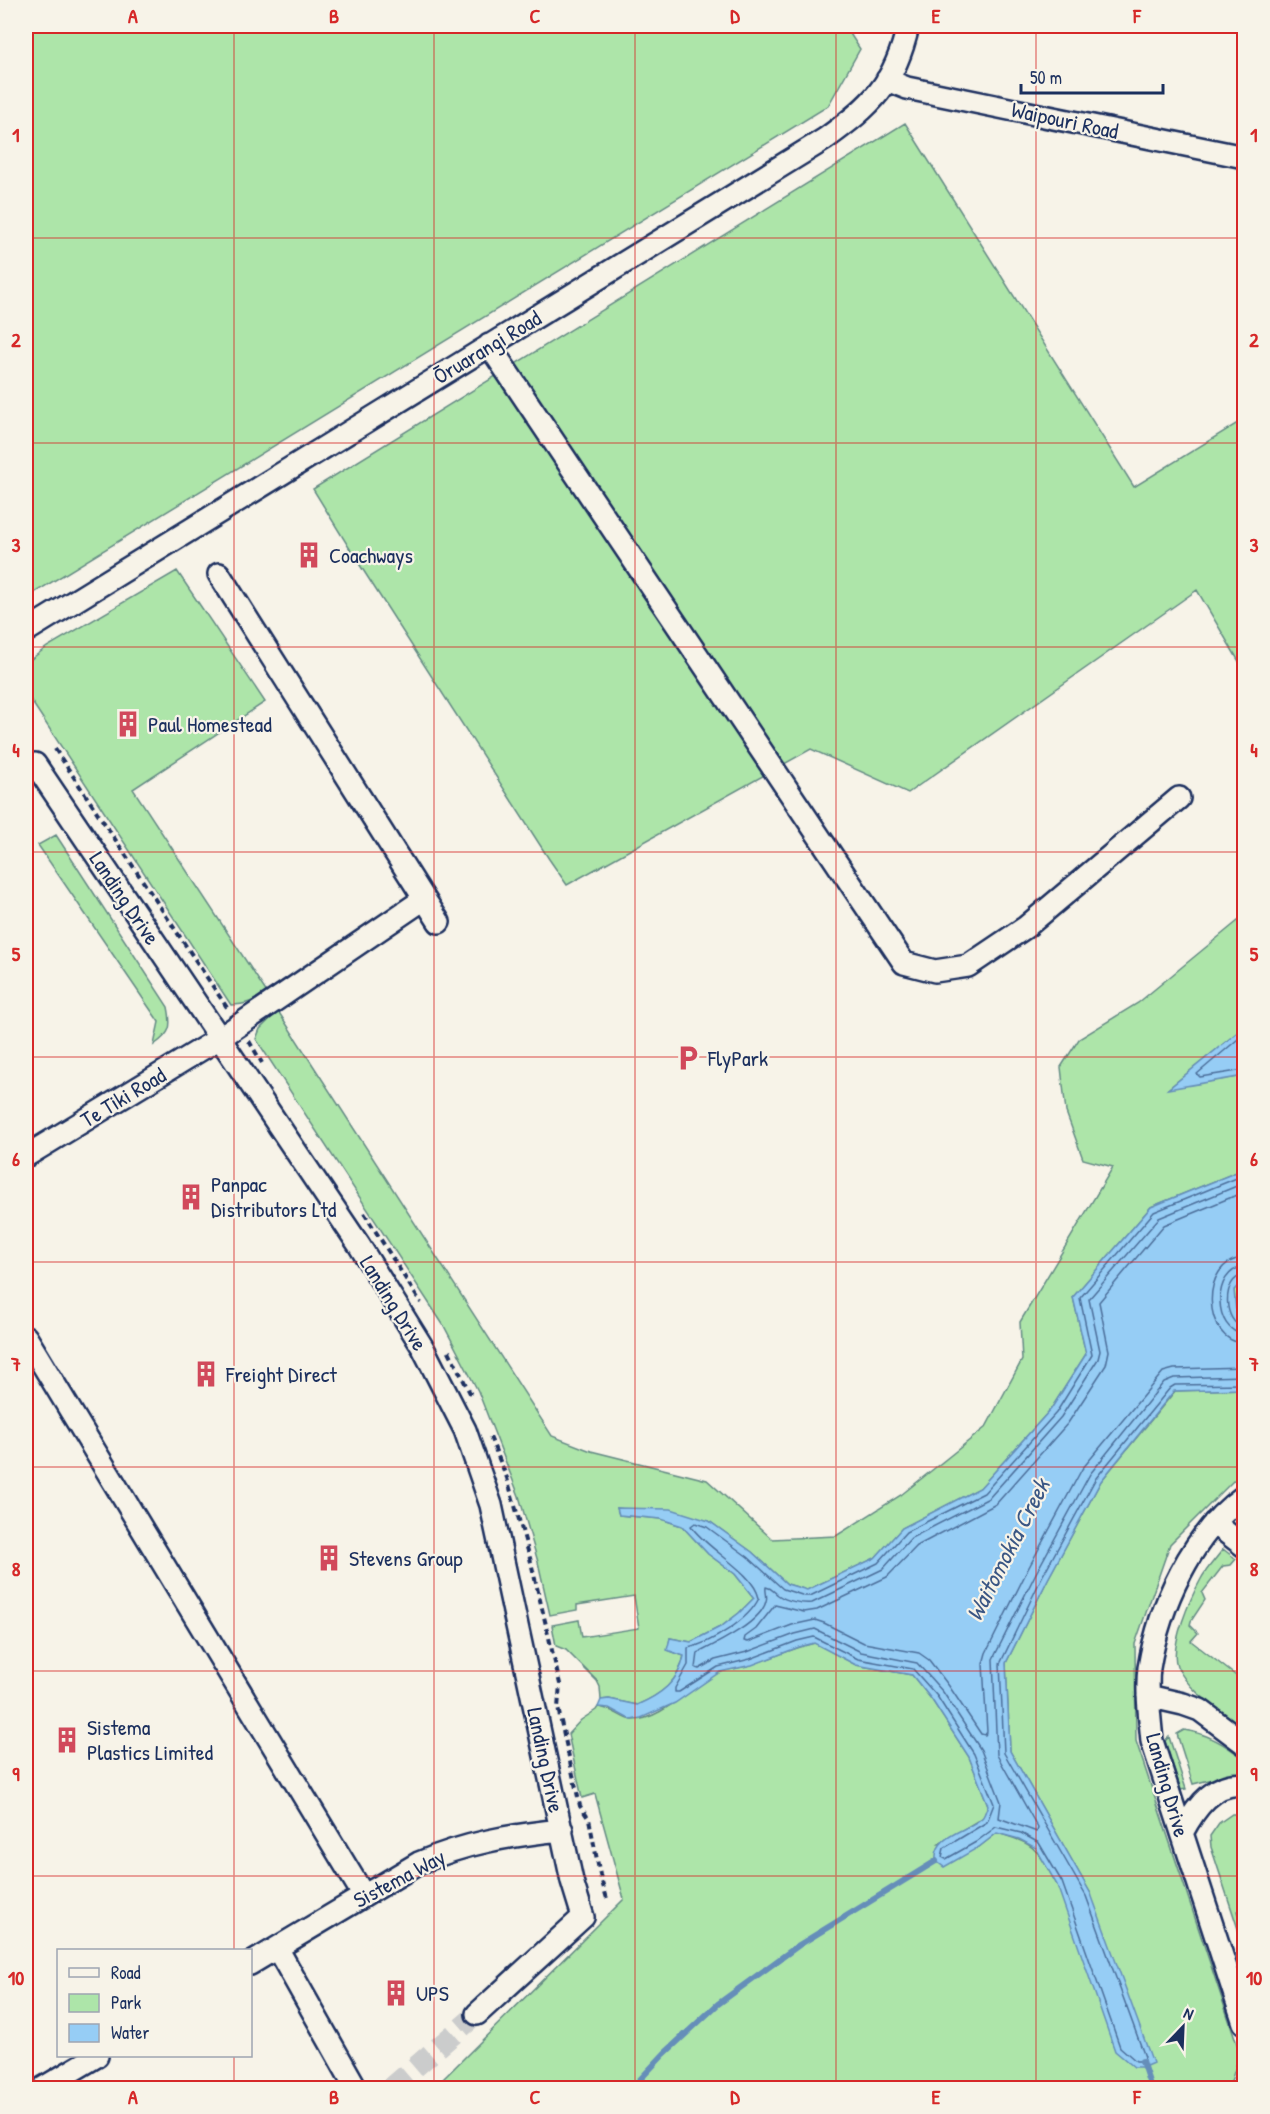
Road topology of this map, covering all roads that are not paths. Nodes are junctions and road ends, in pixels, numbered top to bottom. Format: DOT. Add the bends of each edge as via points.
graph roads {
  1 [pos="908,26"];
  2 [pos="888,80"];
  3 [pos="1245,157"];
  4 [pos="489,345"];
  5 [pos="219,574"];
  6 [pos="26,631"];
  7 [pos="36,764"];
  8 [pos="1179,798"];
  9 [pos="424,899"];
  10 [pos="439,922"];
  11 [pos="220,1038"];
  12 [pos="26,1156"];
  13 [pos="26,1338"];
  14 [pos="1245,1496"];
  15 [pos="1214,1523"];
  16 [pos="1245,1546"];
  17 [pos="1148,1696"];
  18 [pos="1245,1743"];
  19 [pos="1245,1785"];
  20 [pos="562,1830"];
  21 [pos="1182,1833"];
  22 [pos="364,1896"];
  23 [pos="277,1948"];
  24 [pos="252,1963"];
  25 [pos="477,2014"];
  26 [pos="1245,2023"];
  27 [pos="94,2057"];
  28 [pos="43,2088"];
  29 [pos="356,2088"];
  1 -- 2 [label="street, Ōruarangi Road"];
  2 -- 3 [label="street, Waipouri Road" via="907,88"];
  2 -- 4 [label="street, Ōruarangi Road" via="871,102 825,139"];
  4 -- 6 [label="street, Ōruarangi Road"];
  4 -- 8 [label="street" via="904,963 935,971 968,966 1026,927"];
  5 -- 9 [label="street"];
  7 -- 11 [label="street, Landing Drive"];
  9 -- 10 [label="street"];
  9 -- 11 [label="street, Te Tiki Road"];
  11 -- 12 [label="street, Te Tiki Road"];
  11 -- 20 [label="street, Landing Drive" via="393,1298 465,1430 491,1506"];
  13 -- 22 [label="street"];
  14 -- 15 [label="street, Landing Drive"];
  15 -- 16 [label="street"];
  15 -- 17 [label="street, Landing Drive" via="1174,1588 1158,1628"];
  17 -- 18 [label="street" via="1200,1710"];
  17 -- 21 [label="street, Landing Drive" via="1152,1741"];
  19 -- 21 [label="street" via="1214,1792 1192,1814"];
  20 -- 22 [label="street, Sistema Way" via="518,1834 444,1852"];
  20 -- 25 [label="street, Landing Drive" via="583,1917"];
  21 -- 26 [label="street, Landing Drive"];
  22 -- 23 [label="street, Sistema Way"];
  23 -- 24 [label="street, Sistema Way"];
  23 -- 29 [label="street"];
  27 -- 28 [label="street"];
}
